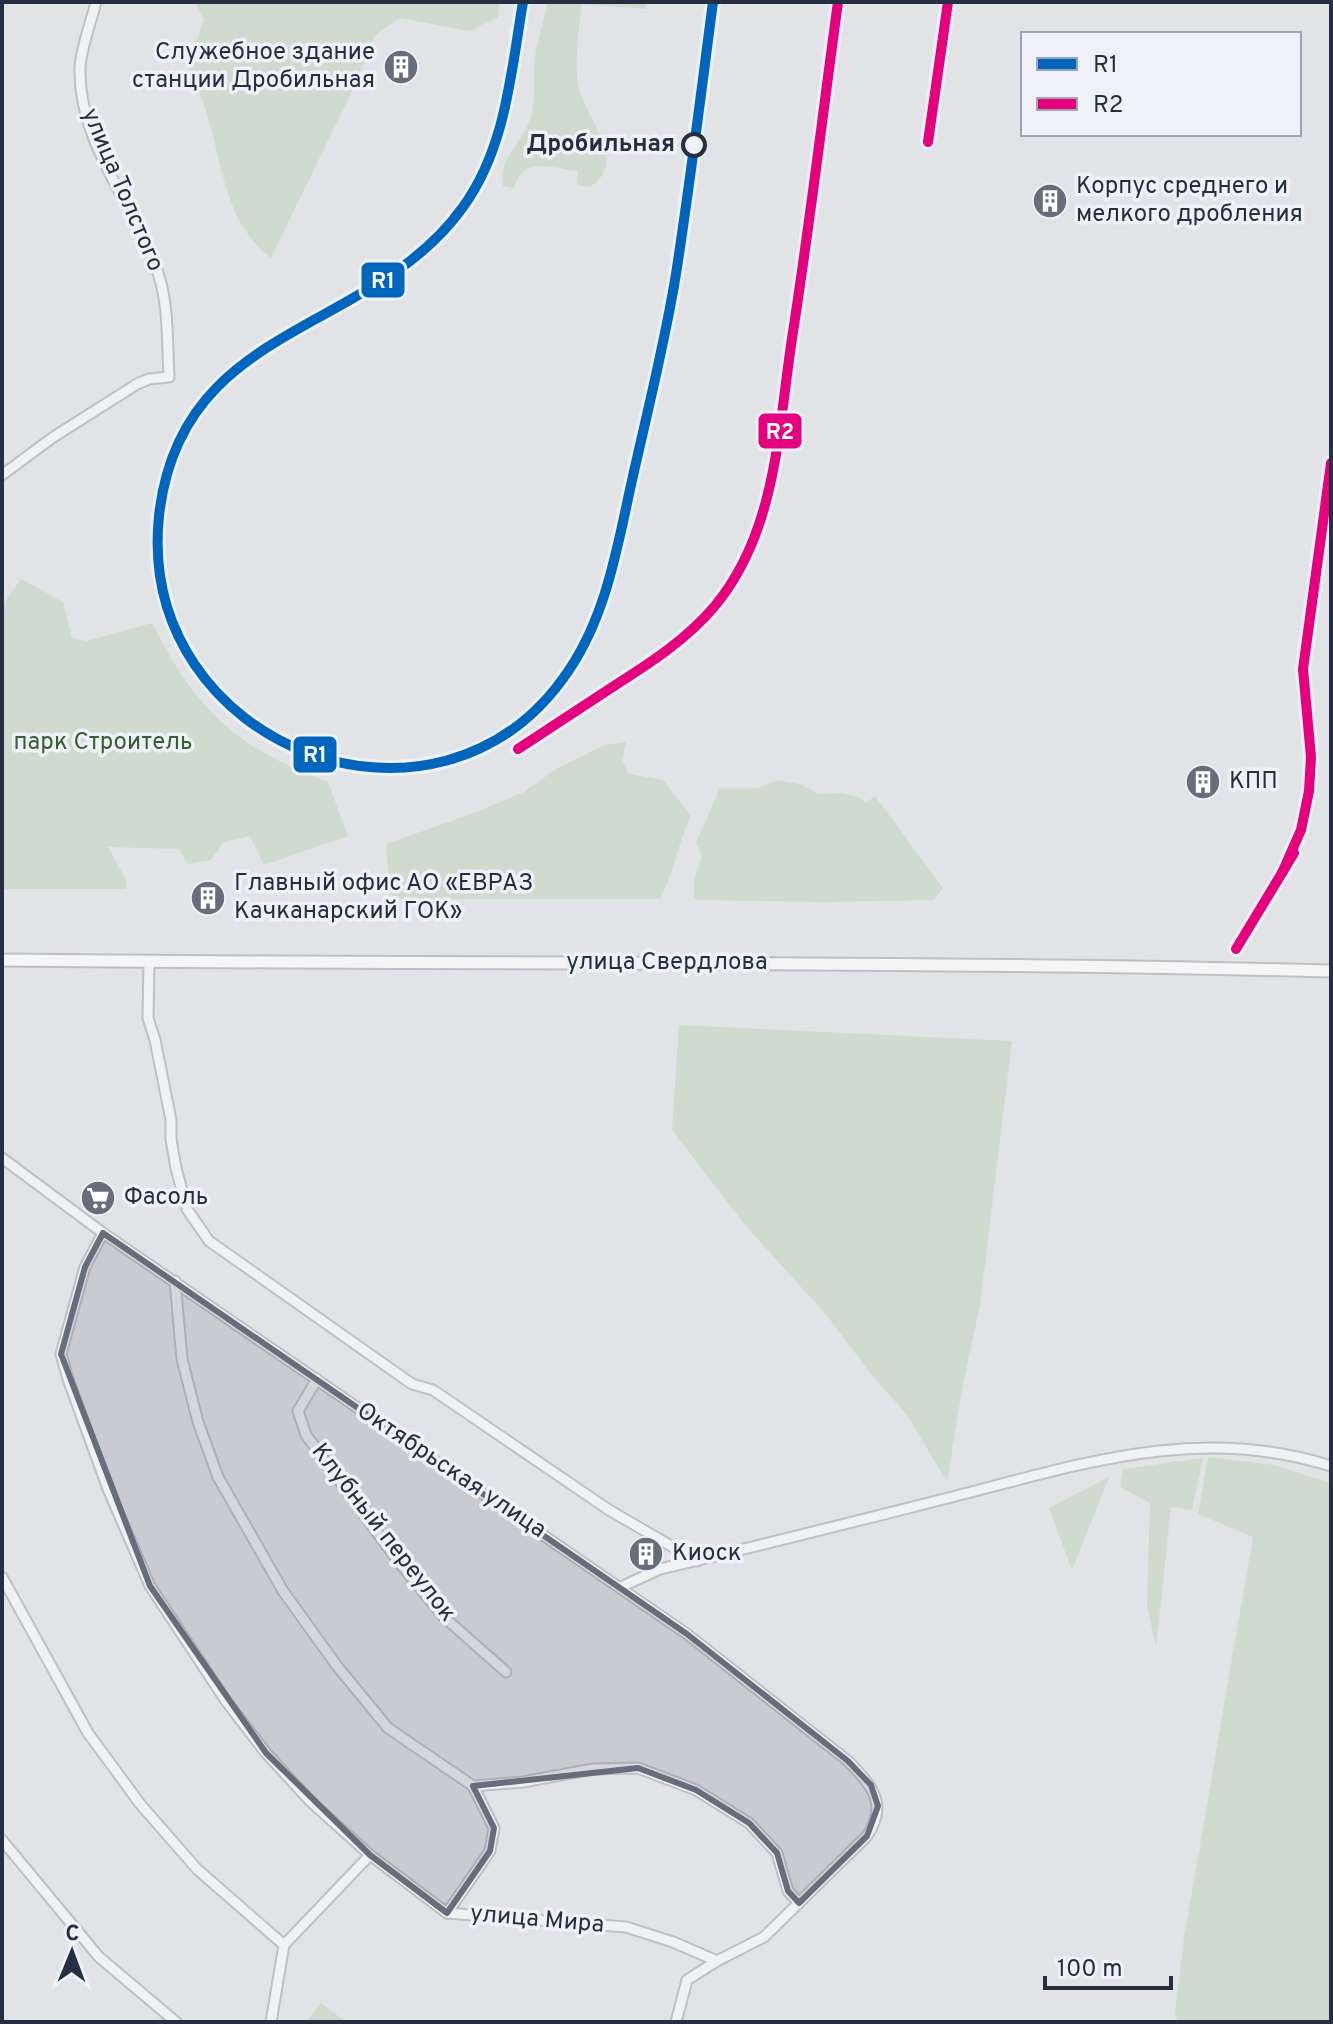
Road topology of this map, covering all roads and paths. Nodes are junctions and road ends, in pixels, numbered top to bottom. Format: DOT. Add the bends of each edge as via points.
graph roads {
  1 [pos="96,2"];
  2 [pos="2,475"];
  3 [pos="2,960"];
  4 [pos="149,962"];
  5 [pos="1331,971"];
  6 [pos="2,1158"];
  7 [pos="103,1233"];
  8 [pos="175,1281"];
  9 [pos="317,1379"];
  10 [pos="1331,1466"];
  11 [pos="697,1561"];
  12 [pos="2,1577"];
  13 [pos="621,1587"];
  14 [pos="506,1672"];
  15 [pos="473,1786"];
  16 [pos="2,1840"];
  17 [pos="370,1855"];
  18 [pos="799,1903"];
  19 [pos="447,1913"];
  20 [pos="284,1945"];
  21 [pos="717,1961"];
  22 [pos="176,2022"];
  23 [pos="271,2022"];
  24 [pos="676,2022"];
  1 -- 2 [label="street, улица Толстого" via="80,64 81,90 109,172 158,273 169,377 137,384"];
  3 -- 4 [label="main road, улица Свердлова"];
  4 -- 5 [label="main road, улица Свердлова" via="1045,964"];
  4 -- 11 [label="street" via="148,1018 176,1168 187,1209 209,1241 412,1384 433,1390 609,1510"];
  6 -- 7 [label="street, Октябрьская улица"];
  7 -- 8 [label="street, Октябрьская улица"];
  7 -- 17 [label="street, улица Мира" via="85,1267 61,1354 108,1489 150,1586 226,1701 311,1802"];
  8 -- 9 [label="street, Октябрьская улица"];
  8 -- 15 [label="street" via="182,1359 198,1422 218,1477 283,1591 388,1728"];
  9 -- 13 [label="street, Октябрьская улица"];
  9 -- 14 [label="street, Клубный переулок" via="298,1411 306,1435 444,1617"];
  10 -- 11 [label="street" via="1229,1446 1183,1447 1091,1463"];
  11 -- 13 [label="street" via="660,1569"];
  12 -- 20 [label="street" via="88,1733 141,1805 197,1869"];
  13 -- 18 [label="street, Октябрьская улица" via="848,1761 871,1785 878,1806 874,1825"];
  15 -- 18 [label="street" via="638,1768 696,1790 749,1823 777,1853 788,1891"];
  15 -- 19 [label="street" via="494,1828 490,1851"];
  16 -- 22 [label="street" via="99,1957"];
  17 -- 19 [label="street, улица Мира"];
  17 -- 20 [label="street"];
  18 -- 21 [label="street" via="764,1937"];
  19 -- 21 [label="street, улица Мира" via="626,1927"];
  20 -- 23 [label="street"];
  21 -- 24 [label="street" via="687,1980"];
}
